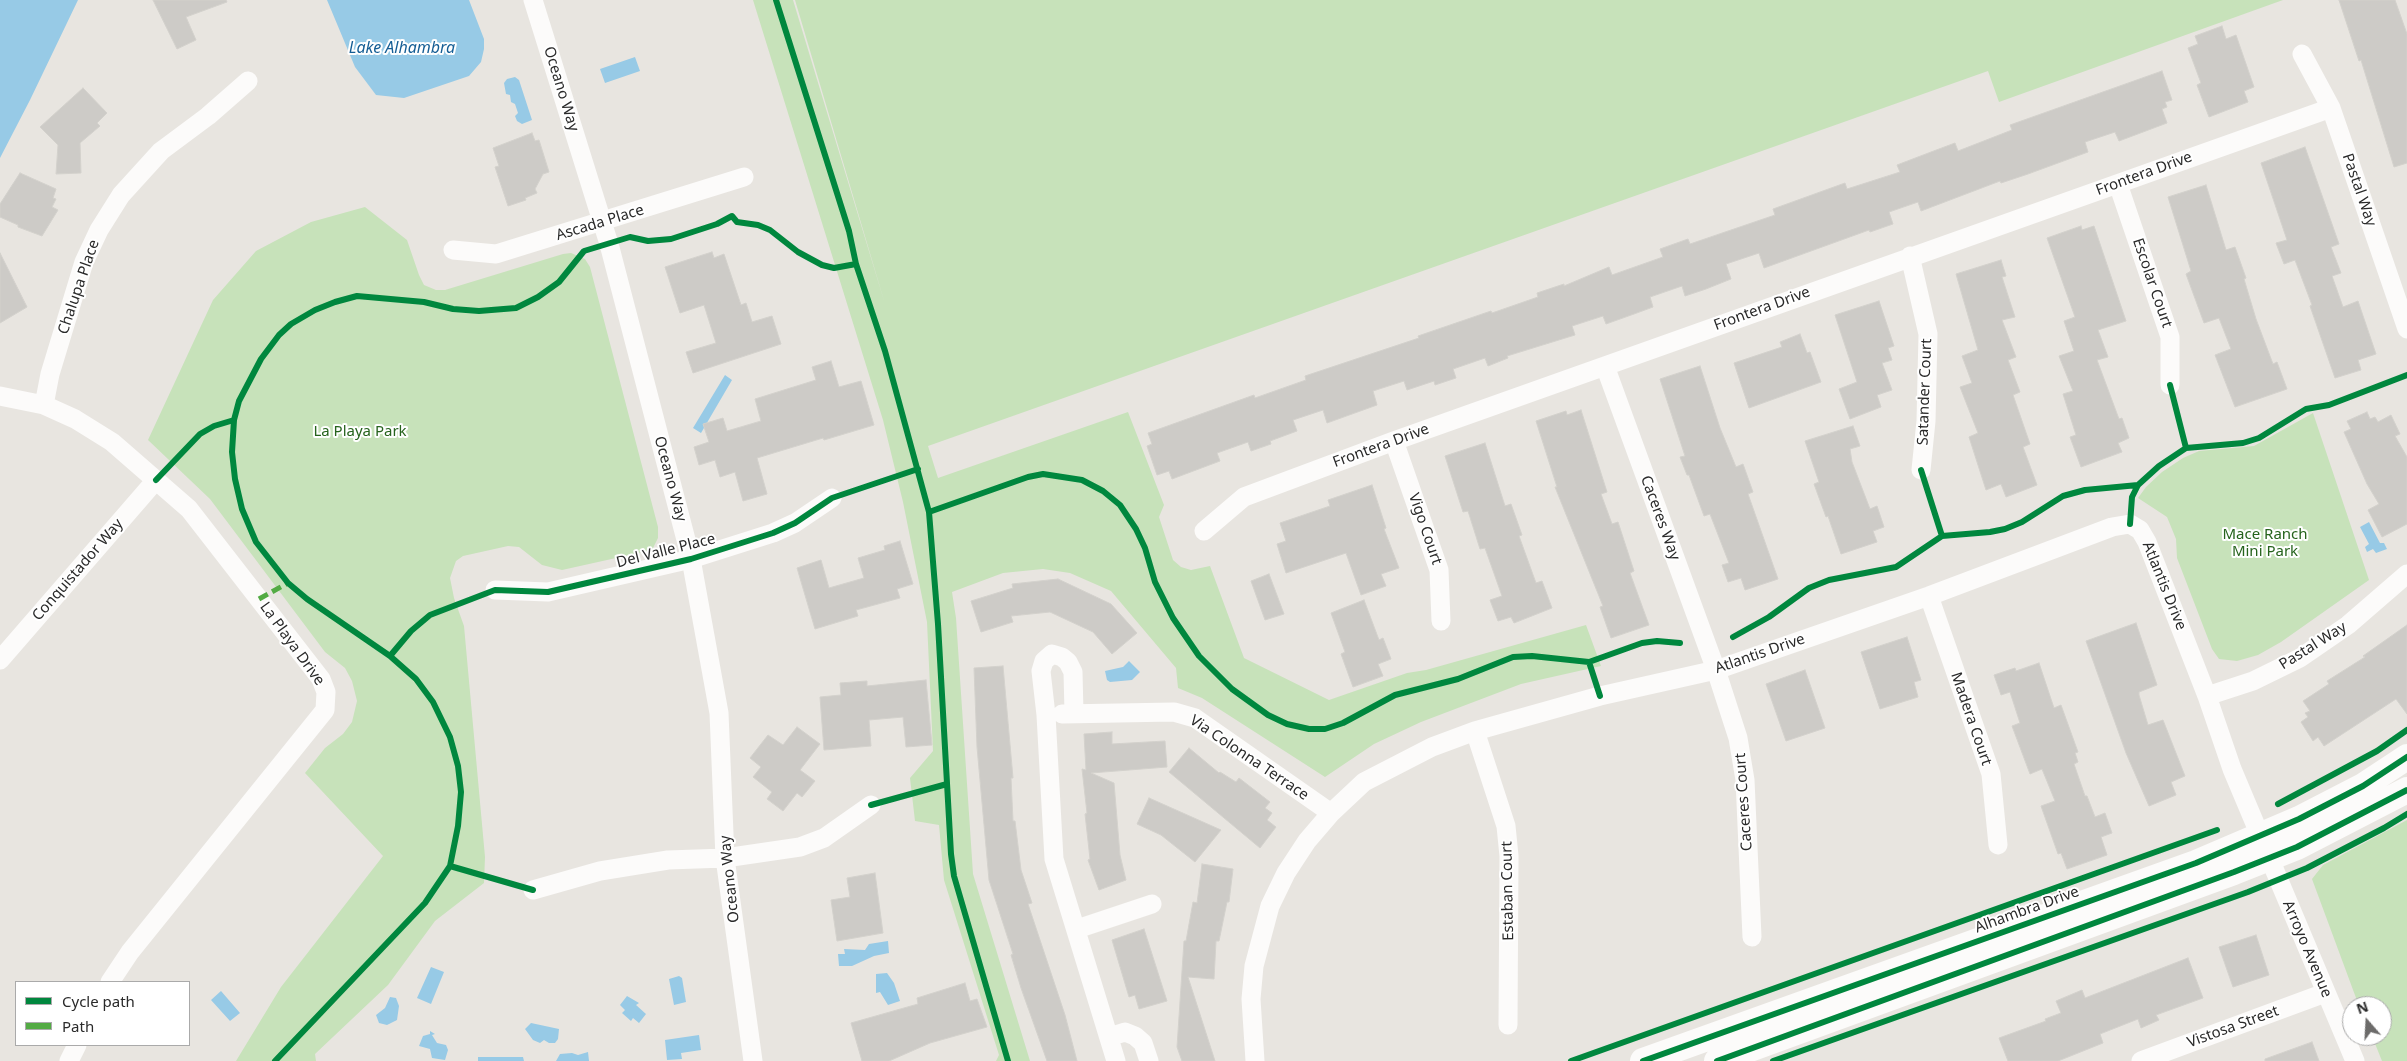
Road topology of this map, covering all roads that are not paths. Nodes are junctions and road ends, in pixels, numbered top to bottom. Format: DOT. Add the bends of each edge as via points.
graph roads {
  1 [pos="534,0"];
  2 [pos="2302,54"];
  3 [pos="248,81"];
  4 [pos="2331,108"];
  5 [pos="744,177"];
  6 [pos="2118,184"];
  7 [pos="603,223"];
  8 [pos="453,250"];
  9 [pos="1910,256"];
  10 [pos="2407,329"];
  11 [pos="1605,366"];
  12 [pos="2170,385"];
  13 [pos="0,396"];
  14 [pos="44,405"];
  15 [pos="1394,441"];
  16 [pos="1921,470"];
  17 [pos="156,480"];
  18 [pos="832,498"];
  19 [pos="1204,530"];
  20 [pos="691,559"];
  21 [pos="2407,574"];
  22 [pos="495,590"];
  23 [pos="1929,596"];
  24 [pos="1441,621"];
  25 [pos="0,660"];
  26 [pos="1716,670"];
  27 [pos="2207,696"];
  28 [pos="1074,712"];
  29 [pos="1046,715"];
  30 [pos="1476,731"];
  31 [pos="2407,757"];
  32 [pos="2407,790"];
  33 [pos="871,805"];
  34 [pos="1331,813"];
  35 [pos="1998,844"];
  36 [pos="2264,847"];
  37 [pos="725,858"];
  38 [pos="533,890"];
  39 [pos="1152,904"];
  40 [pos="1077,930"];
  41 [pos="1752,937"];
  42 [pos="111,981"];
  43 [pos="2325,993"];
  44 [pos="1508,1025"];
  45 [pos="1109,1037"];
  46 [pos="76,1046"];
  47 [pos="69,1061"];
  48 [pos="753,1061"];
  49 [pos="1116,1061"];
  50 [pos="1149,1061"];
  51 [pos="1255,1061"];
  52 [pos="1643,1061"];
  53 [pos="1717,1061"];
  54 [pos="2141,1061"];
  55 [pos="2355,1061"];
  1 -- 7 [label="street, Oceano Way"];
  2 -- 4 [label="street, Pastal Way"];
  3 -- 14 [label="street, Chalupa Place" via="208,116 161,150 121,195 84,262 50,374"];
  4 -- 6 [label="street, Frontera Drive"];
  4 -- 10 [label="street, Pastal Way"];
  5 -- 7 [label="street, Ascada Place"];
  6 -- 9 [label="street, Frontera Drive"];
  6 -- 12 [label="street, Escolar Court" via="2170,337"];
  7 -- 8 [label="street, Ascada Place" via="496,254"];
  7 -- 20 [label="street, Oceano Way"];
  9 -- 11 [label="street, Frontera Drive"];
  9 -- 16 [label="street, Satander Court" via="1928,334"];
  11 -- 15 [label="street, Frontera Drive"];
  11 -- 26 [label="street, Caceres Way"];
  13 -- 14 [label="street, La Playa Drive"];
  14 -- 17 [label="street, La Playa Drive" via="75,419 112,442"];
  15 -- 19 [label="street, Frontera Drive" via="1244,498"];
  15 -- 24 [label="street, Vigo Court" via="1439,570"];
  17 -- 25 [label="street, Conquistador Way"];
  17 -- 42 [label="street, La Playa Drive" via="189,509 321,679 326,692 325,710 136,944"];
  18 -- 20 [label="street, Del Valle Place" via="773,534"];
  20 -- 22 [label="street, Del Valle Place" via="548,592"];
  20 -- 37 [label="street, Oceano Way" via="719,714"];
  21 -- 27 [label="street, Pastal Way" via="2348,625 2300,658 2252,681"];
  23 -- 26 [label="street, Atlantis Drive"];
  23 -- 27 [label="street, Atlantis Drive" via="2112,527 2130,524 2140,530 2147,542"];
  23 -- 35 [label="street, Madera Court" via="1991,774"];
  26 -- 30 [label="street, Atlantis Drive" via="1600,696"];
  26 -- 41 [label="street, Caceres Court" via="1738,738 1745,780"];
  27 -- 36 [label="street, Atlantis Drive"];
  28 -- 29 [label="street, Via Colonna Terrace"];
  28 -- 29 [label="street" via="1073,672 1068,662 1052,654 1044,661 1042,671"];
  28 -- 34 [label="street, Via Colonna Terrace" via="1174,712 1195,718"];
  29 -- 40 [label="street" via="1054,859"];
  30 -- 34 [label="street, Atlantis Drive" via="1432,747 1364,782"];
  30 -- 44 [label="street, Estaban Court" via="1506,826 1509,856"];
  31 -- 36 [label="main road, Alhambra Drive" via="2363,786 2299,819"];
  32 -- 36 [label="main road, Alhambra Drive" via="2297,847"];
  33 -- 37 [label="street" via="824,838 800,847"];
  34 -- 51 [label="street, Atlantis Drive" via="1286,873 1270,906 1254,966 1251,999"];
  36 -- 43 [label="street, Arroyo Avenue"];
  36 -- 52 [label="main road, Alhambra Drive" via="2196,863"];
  36 -- 53 [label="main road, Alhambra Drive"];
  37 -- 38 [label="street" via="668,860 600,871"];
  37 -- 48 [label="street, Oceano Way"];
  39 -- 40 [label="street"];
  40 -- 45 [label="street"];
  43 -- 54 [label="street, Vistosa Street"];
  43 -- 55 [label="street, Arroyo Avenue"];
  45 -- 49 [label="street"];
  45 -- 50 [label="street" via="1125,1032 1135,1036 1143,1043"];
  46 -- 47 [label="street"];
}
